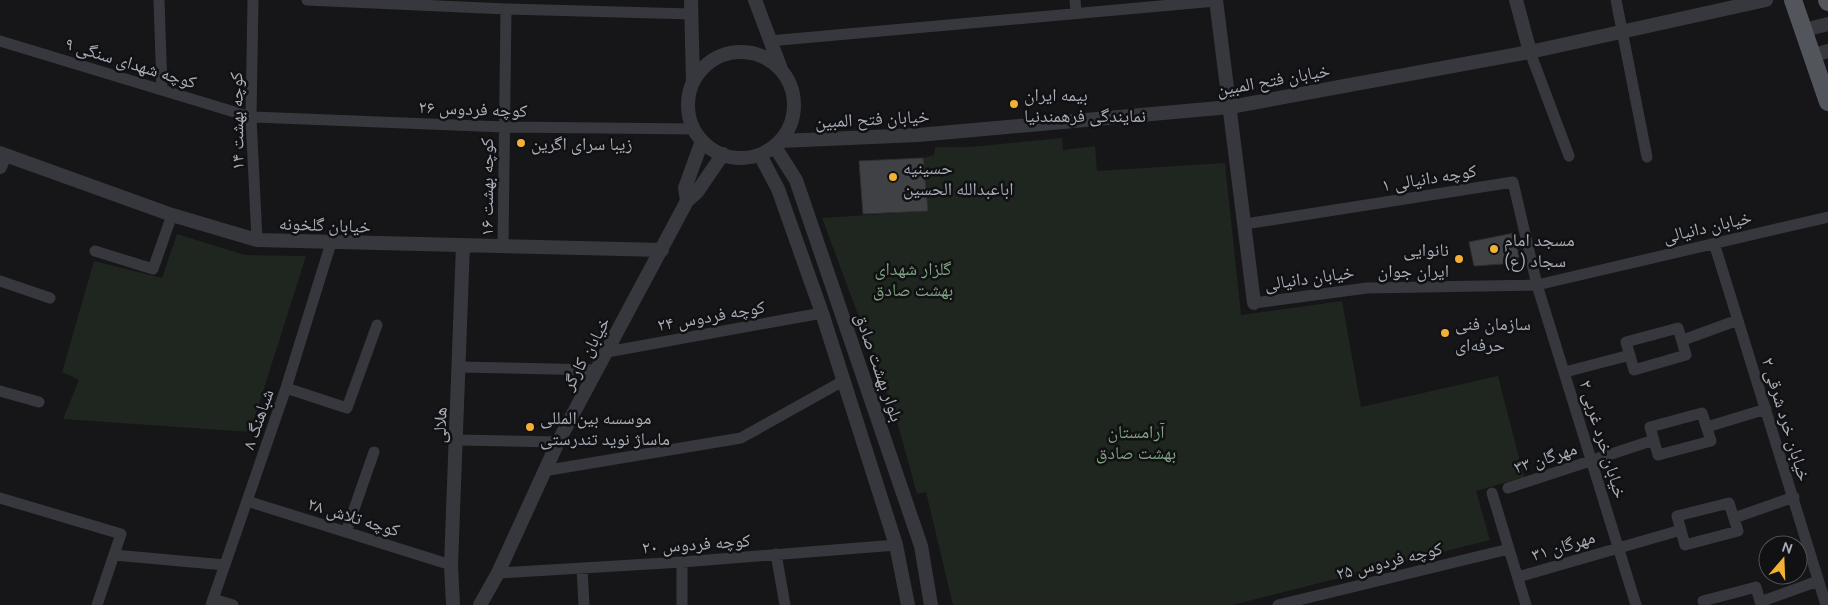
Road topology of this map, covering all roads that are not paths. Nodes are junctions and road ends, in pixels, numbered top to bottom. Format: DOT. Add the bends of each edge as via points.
graph roads {
  1 [pos="160,0"];
  2 [pos="253,0"];
  3 [pos="306,0"];
  4 [pos="755,0"];
  5 [pos="1075,0"];
  6 [pos="1216,0"];
  7 [pos="1516,0"];
  8 [pos="1616,0"];
  9 [pos="1766,0"];
  10 [pos="1793,0"];
  11 [pos="337,1"];
  12 [pos="691,7"];
  13 [pos="506,9"];
  14 [pos="1076,13"];
  15 [pos="1828,24"];
  16 [pos="1804,30"];
  17 [pos="1623,34"];
  18 [pos="770,40"];
  19 [pos="0,41"];
  20 [pos="1530,52"];
  21 [pos="1820,54"];
  22 [pos="781,70"];
  23 [pos="693,82"];
  24 [pos="162,89"];
  25 [pos="1828,102"];
  26 [pos="1230,107"];
  27 [pos="252,117"];
  28 [pos="504,127"];
  29 [pos="694,129"];
  30 [pos="702,141"];
  31 [pos="777,144"];
  32 [pos="723,154"];
  33 [pos="760,155"];
  34 [pos="1569,156"];
  35 [pos="1647,157"];
  36 [pos="2,158"];
  37 [pos="686,201"];
  38 [pos="172,215"];
  39 [pos="1828,217"];
  40 [pos="1245,224"];
  41 [pos="257,240"];
  42 [pos="1714,243"];
  43 [pos="331,244"];
  44 [pos="464,246"];
  45 [pos="503,246"];
  46 [pos="95,250"];
  47 [pos="662,250"];
  48 [pos="0,281"];
  49 [pos="1537,284"];
  50 [pos="50,298"];
  51 [pos="1254,303"];
  52 [pos="822,313"];
  53 [pos="1738,320"];
  54 [pos="377,325"];
  55 [pos="1683,340"];
  56 [pos="607,352"];
  57 [pos="1630,356"];
  58 [pos="459,367"];
  59 [pos="598,370"];
  60 [pos="1565,372"];
  61 [pos="843,381"];
  62 [pos="286,388"];
  63 [pos="0,391"];
  64 [pos="39,402"];
  65 [pos="1766,409"];
  66 [pos="1707,427"];
  67 [pos="457,440"];
  68 [pos="1654,440"];
  69 [pos="558,442"];
  70 [pos="374,452"];
  71 [pos="1593,460"];
  72 [pos="543,471"];
  73 [pos="1508,488"];
  74 [pos="1492,493"];
  75 [pos="0,498"];
  76 [pos="1794,498"];
  77 [pos="247,501"];
  78 [pos="1734,518"];
  79 [pos="1681,530"];
  80 [pos="346,532"];
  81 [pos="896,545"];
  82 [pos="1618,547"];
  83 [pos="1509,549"];
  84 [pos="776,554"];
  85 [pos="114,555"];
  86 [pos="682,562"];
  87 [pos="451,565"];
  88 [pos="224,566"];
  89 [pos="582,569"];
  90 [pos="498,573"];
  91 [pos="1518,578"];
  92 [pos="1818,581"];
  93 [pos="212,602"];
  94 [pos="1761,604"];
  95 [pos="97,605"];
  96 [pos="233,605"];
  97 [pos="453,605"];
  98 [pos="480,605"];
  99 [pos="584,605"];
  100 [pos="682,605"];
  101 [pos="784,605"];
  102 [pos="908,605"];
  103 [pos="931,605"];
  104 [pos="1278,605"];
  105 [pos="1526,605"];
  106 [pos="1636,605"];
  107 [pos="1705,605"];
  108 [pos="1826,605"];
  1 -- 24 [label="street"];
  2 -- 27 [label="street, کوچه بهشت ۱۴"];
  3 -- 11 [label="street"];
  4 -- 18 [label="street"];
  5 -- 14 [label="street"];
  6 -- 14 [label="street"];
  6 -- 26 [label="street, خیابان دانیالی"];
  7 -- 20 [label="street"];
  8 -- 17 [label="street"];
  9 -- 17 [label="street, خیابان فتح المبین"];
  10 -- 16 [label="main road"];
  11 -- 13 [label="street"];
  12 -- 13 [label="street"];
  12 -- 23 [label="street"];
  13 -- 28 [label="street, کوچه بهشت ۱۶"];
  14 -- 18 [label="street"];
  15 -- 16 [label="street"];
  16 -- 21 [label="main road"];
  17 -- 20 [label="street, خیابان فتح المبین"];
  17 -- 35 [label="street"];
  18 -- 22 [label="street"];
  19 -- 24 [label="street, کوچه شهدای سنگی ۹"];
  20 -- 26 [label="street, خیابان فتح المبین"];
  20 -- 34 [label="street"];
  21 -- 25 [label="main road"];
  22 -- 23 [label="street" via="767,59 751,53 734,52 717,57"];
  22 -- 31 [label="street" via="790,84 794,101 793,118"];
  23 -- 29 [label="street" via="688,98"];
  24 -- 27 [label="street, کوچه شهدای سنگی ۹"];
  26 -- 31 [label="street, خیابان فتح المبین" via="918,135"];
  26 -- 40 [label="street, خیابان دانیالی"];
  27 -- 28 [label="street, کوچه فردوس ۲۶"];
  27 -- 41 [label="street, کوچه بهشت ۱۴"];
  28 -- 29 [label="street, کوچه فردوس ۲۶"];
  28 -- 45 [label="street, کوچه بهشت ۱۶"];
  29 -- 30 [label="street"];
  30 -- 32 [label="street"];
  30 -- 37 [label="street, خیابان کارگر" via="685,188"];
  31 -- 33 [label="street"];
  31 -- 103 [label="street, بلوار بهشت صادق" via="796,180 918,537"];
  32 -- 33 [label="street" via="744,158"];
  32 -- 37 [label="street, خیابان کارگر" via="698,192"];
  33 -- 52 [label="street" via="778,189"];
  36 -- 38 [label="street, خیابان گلخونه"];
  37 -- 47 [label="street, خیابان کارگر"];
  38 -- 41 [label="street, خیابان گلخونه"];
  38 -- 46 [label="street" via="153,269"];
  39 -- 42 [label="street, خیابان دانیالی"];
  40 -- 49 [label="street, کوچه دانیالی ۱" via="1514,182"];
  40 -- 51 [label="street, خیابان دانیالی"];
  41 -- 43 [label="street, خیابان گلخونه"];
  42 -- 49 [label="street, خیابان دانیالی"];
  42 -- 53 [label="street, خیابان خرد شرقی ۲"];
  43 -- 44 [label="street, خیابان گلخونه"];
  43 -- 62 [label="street, شباهنگ ۸"];
  44 -- 45 [label="street, خیابان گلخونه"];
  44 -- 58 [label="street, هلالی"];
  45 -- 47 [label="street, خیابان گلخونه"];
  47 -- 56 [label="street, خیابان کارگر"];
  48 -- 50 [label="street"];
  49 -- 51 [label="street, خیابان دانیالی" via="1367,288"];
  49 -- 60 [label="street, خیابان خرد غربی ۲"];
  52 -- 56 [label="street, کوچه فردوس ۲۴"];
  52 -- 61 [label="street"];
  53 -- 55 [label="street"];
  53 -- 65 [label="street, خیابان خرد شرقی ۲"];
  54 -- 62 [label="street" via="347,408"];
  55 -- 57 [label="street" via="1678,328 1626,342"];
  55 -- 57 [label="street" via="1686,355 1643,368 1634,370"];
  56 -- 59 [label="street, خیابان کارگر"];
  57 -- 60 [label="street"];
  58 -- 59 [label="street"];
  58 -- 67 [label="street, هلالی"];
  59 -- 69 [label="street, خیابان کارگر"];
  60 -- 71 [label="street, خیابان خرد غربی ۲"];
  61 -- 72 [label="street" via="741,438"];
  61 -- 81 [label="street"];
  62 -- 77 [label="street, شباهنگ ۸"];
  63 -- 64 [label="street"];
  65 -- 66 [label="street"];
  65 -- 76 [label="street, خیابان خرد شرقی ۲"];
  66 -- 68 [label="street" via="1702,413 1650,427"];
  66 -- 68 [label="street" via="1711,441 1658,455"];
  67 -- 69 [label="street"];
  67 -- 87 [label="street, هلالی"];
  68 -- 71 [label="street, مهرگان ۳۳"];
  69 -- 72 [label="street, خیابان کارگر"];
  70 -- 80 [label="street"];
  71 -- 73 [label="street, مهرگان ۳۳"];
  71 -- 82 [label="street, خیابان خرد غربی ۲"];
  72 -- 90 [label="street, خیابان کارگر"];
  74 -- 83 [label="street"];
  75 -- 85 [label="street" via="121,534"];
  76 -- 78 [label="street"];
  76 -- 92 [label="street, خیابان خرد شرقی ۲"];
  77 -- 80 [label="street, کوچه تلاش ۲۸"];
  77 -- 88 [label="street, شباهنگ ۸"];
  78 -- 79 [label="street" via="1738,531 1685,545"];
  78 -- 79 [label="street" via="1729,503 1677,516"];
  79 -- 82 [label="street, مهرگان ۳۱"];
  80 -- 87 [label="street, کوچه تلاش ۲۸"];
  81 -- 84 [label="street, کوچه فردوس ۲۰"];
  81 -- 102 [label="street"];
  82 -- 91 [label="street, مهرگان ۳۱"];
  82 -- 106 [label="street, خیابان خرد غربی ۲"];
  83 -- 91 [label="street"];
  83 -- 104 [label="street, کوچه فردوس ۲۵"];
  84 -- 86 [label="street, کوچه فردوس ۲۰"];
  84 -- 101 [label="street"];
  85 -- 88 [label="street"];
  85 -- 95 [label="street"];
  86 -- 89 [label="street, کوچه فردوس ۲۰"];
  86 -- 100 [label="street"];
  87 -- 97 [label="street, هلالی"];
  88 -- 93 [label="street, شباهنگ ۸"];
  89 -- 90 [label="street, کوچه فردوس ۲۰"];
  89 -- 99 [label="street"];
  90 -- 98 [label="street, خیابان کارگر"];
  91 -- 105 [label="street"];
  92 -- 94 [label="street"];
  92 -- 108 [label="street, خیابان خرد شرقی ۲"];
  93 -- 96 [label="street"];
  94 -- 107 [label="street" via="1756,587 1703,600"];
}
